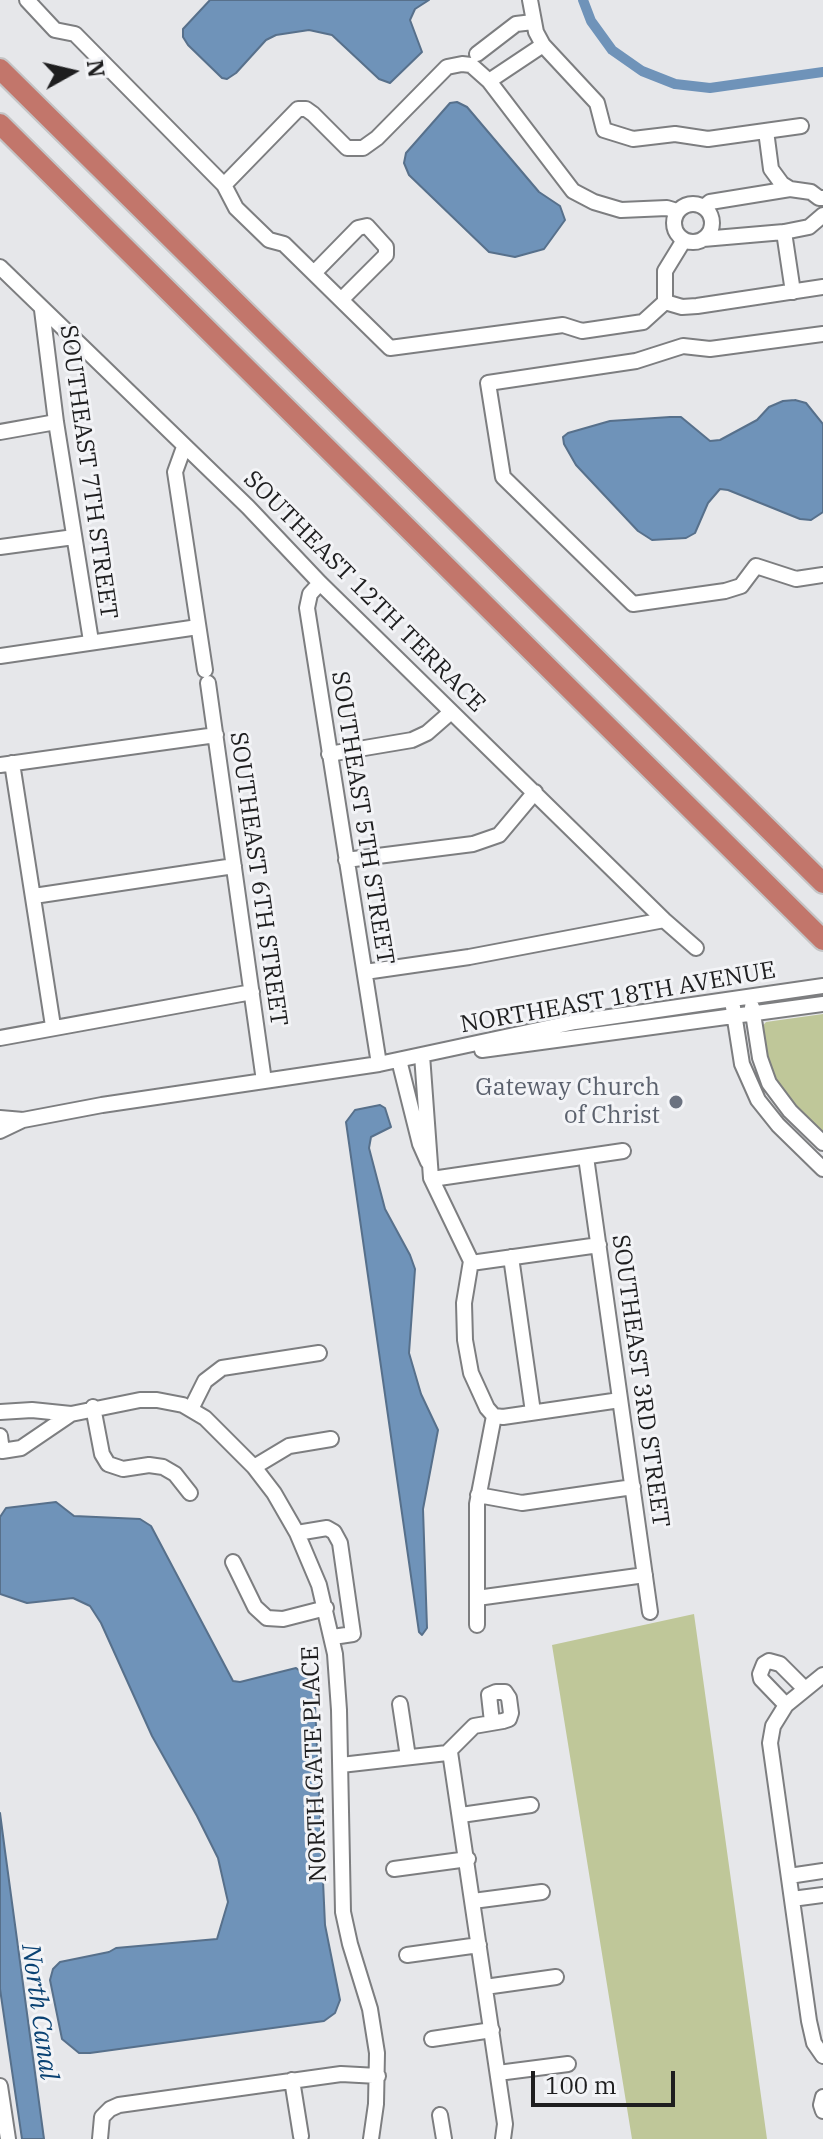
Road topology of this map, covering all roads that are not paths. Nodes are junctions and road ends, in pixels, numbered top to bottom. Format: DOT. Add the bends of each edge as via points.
graph roads {
  1 [pos="27,0"];
  2 [pos="530,0"];
  3 [pos="533,22"];
  4 [pos="543,45"];
  5 [pos="477,54"];
  6 [pos="0,69"];
  7 [pos="489,81"];
  8 [pos="0,124"];
  9 [pos="801,126"];
  10 [pos="766,131"];
  11 [pos="224,185"];
  12 [pos="790,189"];
  13 [pos="821,198"];
  14 [pos="704,207"];
  15 [pos="677,211"];
  16 [pos="822,215"];
  17 [pos="784,232"];
  18 [pos="703,239"];
  19 [pos="684,240"];
  20 [pos="0,267"];
  21 [pos="314,273"];
  22 [pos="823,287"];
  23 [pos="793,292"];
  24 [pos="342,299"];
  25 [pos="665,302"];
  26 [pos="42,310"];
  27 [pos="823,334"];
  28 [pos="56,422"];
  29 [pos="0,432"];
  30 [pos="184,447"];
  31 [pos="74,537"];
  32 [pos="0,547"];
  33 [pos="823,575"];
  34 [pos="320,583"];
  35 [pos="198,627"];
  36 [pos="91,641"];
  37 [pos="0,656"];
  38 [pos="451,712"];
  39 [pos="216,735"];
  40 [pos="329,754"];
  41 [pos="6,764"];
  42 [pos="535,792"];
  43 [pos="346,860"];
  44 [pos="234,866"];
  45 [pos="823,883"];
  46 [pos="34,896"];
  47 [pos="664,920"];
  48 [pos="823,940"];
  49 [pos="696,948"];
  50 [pos="365,972"];
  51 [pos="823,986"];
  52 [pos="252,992"];
  53 [pos="751,996"];
  54 [pos="732,998"];
  55 [pos="823,1004"];
  56 [pos="753,1013"];
  57 [pos="734,1016"];
  58 [pos="53,1026"];
  59 [pos="0,1038"];
  60 [pos="422,1055"];
  61 [pos="399,1060"];
  62 [pos="379,1064"];
  63 [pos="264,1081"];
  64 [pos="0,1118"];
  65 [pos="23,1120"];
  66 [pos="0,1131"];
  67 [pos="823,1143"];
  68 [pos="623,1151"];
  69 [pos="586,1157"];
  70 [pos="823,1169"];
  71 [pos="431,1173"];
  72 [pos="599,1245"];
  73 [pos="511,1257"];
  74 [pos="471,1263"];
  75 [pos="319,1353"];
  76 [pos="620,1400"];
  77 [pos="93,1407"];
  78 [pos="191,1409"];
  79 [pos="0,1412"];
  80 [pos="533,1412"];
  81 [pos="71,1414"];
  82 [pos="494,1416"];
  83 [pos="0,1436"];
  84 [pos="331,1439"];
  85 [pos="254,1467"];
  86 [pos="633,1487"];
  87 [pos="190,1493"];
  88 [pos="478,1495"];
  89 [pos="297,1533"];
  90 [pos="233,1562"];
  91 [pos="645,1575"];
  92 [pos="477,1598"];
  93 [pos="326,1608"];
  94 [pos="650,1612"];
  95 [pos="477,1625"];
  96 [pos="333,1637"];
  97 [pos="823,1675"];
  98 [pos="400,1704"];
  99 [pos="492,1722"];
  100 [pos="450,1752"];
  101 [pos="408,1757"];
  102 [pos="341,1765"];
  103 [pos="531,1805"];
  104 [pos="461,1815"];
  105 [pos="468,1859"];
  106 [pos="394,1869"];
  107 [pos="823,1871"];
  108 [pos="789,1876"];
  109 [pos="542,1892"];
  110 [pos="823,1895"];
  111 [pos="792,1899"];
  112 [pos="473,1901"];
  113 [pos="479,1945"];
  114 [pos="407,1955"];
  115 [pos="556,1977"];
  116 [pos="485,1987"];
  117 [pos="492,2030"];
  118 [pos="432,2039"];
  119 [pos="823,2056"];
  120 [pos="568,2064"];
  121 [pos="498,2073"];
  122 [pos="378,2076"];
  123 [pos="292,2080"];
  124 [pos="0,2086"];
  125 [pos="823,2097"];
  126 [pos="823,2111"];
  127 [pos="440,2115"];
  128 [pos="301,2136"];
  129 [pos="8,2139"];
  130 [pos="100,2139"];
  131 [pos="371,2139"];
  132 [pos="444,2139"];
  133 [pos="504,2139"];
  1 -- 11 [label="street" via="55,30 75,34"];
  2 -- 3 [label="street"];
  3 -- 4 [label="street"];
  3 -- 5 [label="street" via="516,24"];
  4 -- 7 [label="street"];
  4 -- 10 [label="street" via="597,103 604,130 633,139 675,134 708,139"];
  6 -- 45 [label="highway"];
  7 -- 11 [label="street" via="471,65 447,67 363,148 347,148 313,114 298,109"];
  7 -- 15 [label="street" via="573,191 607,207"];
  8 -- 48 [label="highway"];
  9 -- 10 [label="street"];
  10 -- 12 [label="street" via="771,169"];
  11 -- 21 [label="street" via="236,208"];
  12 -- 13 [label="street"];
  12 -- 14 [label="street"];
  13 -- 16 [label="street"];
  14 -- 15 [label="street" via="687,204"];
  14 -- 18 [label="street" via="712,223"];
  15 -- 19 [label="street" via="673,224"];
  16 -- 17 [label="street" via="809,227"];
  17 -- 18 [label="street"];
  17 -- 23 [label="street"];
  18 -- 19 [label="street"];
  19 -- 25 [label="street" via="665,271"];
  20 -- 26 [label="street, SOUTHEAST 12TH TERRACE"];
  21 -- 24 [label="street"];
  21 -- 24 [label="street" via="358,228 367,226 386,247 386,255"];
  22 -- 23 [label="street"];
  23 -- 25 [label="street" via="697,306"];
  24 -- 25 [label="street" via="390,348 563,325 582,331 643,322"];
  26 -- 28 [label="street, SOUTHEAST 7TH STREET"];
  26 -- 30 [label="street, SOUTHEAST 12TH TERRACE"];
  27 -- 33 [label="street" via="710,349 683,346 636,361 488,383 503,477 633,604 725,591 741,586 756,566 796,579"];
  28 -- 29 [label="street"];
  28 -- 31 [label="street, SOUTHEAST 7TH STREET"];
  30 -- 34 [label="street, SOUTHEAST 12TH TERRACE"];
  30 -- 35 [label="street, SOUTHEAST 6TH STREET" via="175,472"];
  31 -- 32 [label="street"];
  31 -- 36 [label="street, SOUTHEAST 7TH STREET"];
  34 -- 38 [label="street, SOUTHEAST 12TH TERRACE"];
  34 -- 40 [label="street, SOUTHEAST 5TH STREET" via="307,608"];
  35 -- 36 [label="street"];
  35 -- 39 [label="street, SOUTHEAST 6TH STREET"];
  36 -- 37 [label="street"];
  38 -- 40 [label="street" via="412,740"];
  38 -- 42 [label="street, SOUTHEAST 12TH TERRACE"];
  39 -- 41 [label="street"];
  39 -- 44 [label="street, SOUTHEAST 6TH STREET"];
  40 -- 43 [label="street, SOUTHEAST 5TH STREET"];
  41 -- 46 [label="street"];
  42 -- 43 [label="street" via="499,835 473,844"];
  42 -- 47 [label="street, SOUTHEAST 12TH TERRACE"];
  43 -- 50 [label="street, SOUTHEAST 5TH STREET"];
  44 -- 46 [label="street"];
  44 -- 52 [label="street, SOUTHEAST 6TH STREET"];
  46 -- 58 [label="street"];
  47 -- 49 [label="street, SOUTHEAST 12TH TERRACE"];
  47 -- 50 [label="street"];
  50 -- 62 [label="street, SOUTHEAST 5TH STREET"];
  51 -- 53 [label="street, NORTHEAST 18TH AVENUE"];
  52 -- 58 [label="street"];
  52 -- 63 [label="street, SOUTHEAST 6TH STREET"];
  53 -- 54 [label="street, NORTHEAST 18TH AVENUE"];
  53 -- 56 [label="street"];
  54 -- 57 [label="street"];
  54 -- 60 [label="street, NORTHEAST 18TH AVENUE" via="575,1022"];
  55 -- 56 [label="street, NORTHEAST 18TH AVENUE"];
  56 -- 57 [label="street, NORTHEAST 18TH AVENUE"];
  56 -- 67 [label="street" via="769,1083"];
  57 -- 60 [label="street, NORTHEAST 18TH AVENUE"];
  57 -- 70 [label="street" via="742,1064 758,1100"];
  58 -- 59 [label="street"];
  60 -- 61 [label="street, NORTHEAST 18TH AVENUE"];
  60 -- 71 [label="street"];
  61 -- 62 [label="street, NORTHEAST 18TH AVENUE"];
  61 -- 71 [label="street"];
  62 -- 63 [label="street, NORTHEAST 18TH AVENUE"];
  63 -- 65 [label="street, NORTHEAST 18TH AVENUE"];
  64 -- 65 [label="street, NORTHEAST 18TH AVENUE"];
  65 -- 66 [label="street, NORTHEAST 18TH AVENUE"];
  68 -- 69 [label="street"];
  69 -- 71 [label="street"];
  69 -- 72 [label="street, SOUTHEAST 3RD STREET"];
  71 -- 74 [label="street"];
  72 -- 73 [label="street"];
  72 -- 76 [label="street, SOUTHEAST 3RD STREET"];
  73 -- 74 [label="street"];
  73 -- 80 [label="street"];
  74 -- 82 [label="street" via="465,1340 471,1373"];
  75 -- 78 [label="street" via="218,1370 205,1381"];
  76 -- 80 [label="street"];
  76 -- 86 [label="street, SOUTHEAST 3RD STREET"];
  77 -- 78 [label="street, NORTH GATE PLACE" via="148,1400"];
  77 -- 81 [label="street, NORTH GATE PLACE"];
  77 -- 87 [label="street" via="108,1464 123,1469 163,1467"];
  78 -- 85 [label="street, NORTH GATE PLACE"];
  79 -- 81 [label="street"];
  80 -- 82 [label="street"];
  81 -- 83 [label="street" via="21,1448 2,1451"];
  82 -- 88 [label="street"];
  84 -- 85 [label="street" via="285,1448"];
  85 -- 89 [label="street, NORTH GATE PLACE"];
  86 -- 88 [label="street" via="522,1503"];
  86 -- 91 [label="street, SOUTHEAST 3RD STREET"];
  88 -- 92 [label="street"];
  89 -- 93 [label="street, NORTH GATE PLACE"];
  89 -- 96 [label="street" via="327,1528 338,1539 353,1634"];
  90 -- 93 [label="street" via="255,1607 267,1618"];
  91 -- 92 [label="street"];
  91 -- 94 [label="street, SOUTHEAST 3RD STREET"];
  92 -- 95 [label="street"];
  93 -- 96 [label="street, NORTH GATE PLACE"];
  96 -- 102 [label="street, NORTH GATE PLACE"];
  97 -- 108 [label="street" via="795,1697 773,1726 770,1743"];
  98 -- 101 [label="street"];
  99 -- 100 [label="street" via="471,1728"];
  100 -- 101 [label="street"];
  100 -- 104 [label="street"];
  101 -- 102 [label="street"];
  102 -- 122 [label="street, NORTH GATE PLACE" via="343,1912 372,2018"];
  103 -- 104 [label="street"];
  104 -- 105 [label="street"];
  105 -- 106 [label="street"];
  105 -- 112 [label="street"];
  107 -- 108 [label="street"];
  108 -- 111 [label="street"];
  109 -- 112 [label="street"];
  110 -- 111 [label="street"];
  111 -- 119 [label="street" via="812,2034"];
  112 -- 113 [label="street"];
  113 -- 114 [label="street"];
  113 -- 116 [label="street"];
  115 -- 116 [label="street"];
  116 -- 117 [label="street"];
  117 -- 118 [label="street"];
  117 -- 121 [label="street"];
  120 -- 121 [label="street"];
  121 -- 133 [label="street"];
  122 -- 123 [label="street"];
  122 -- 131 [label="street, NORTH GATE PLACE"];
  123 -- 128 [label="street"];
  123 -- 130 [label="street" via="125,2104 102,2117"];
  124 -- 129 [label="street"];
  125 -- 126 [label="street"];
  127 -- 132 [label="street"];
}
